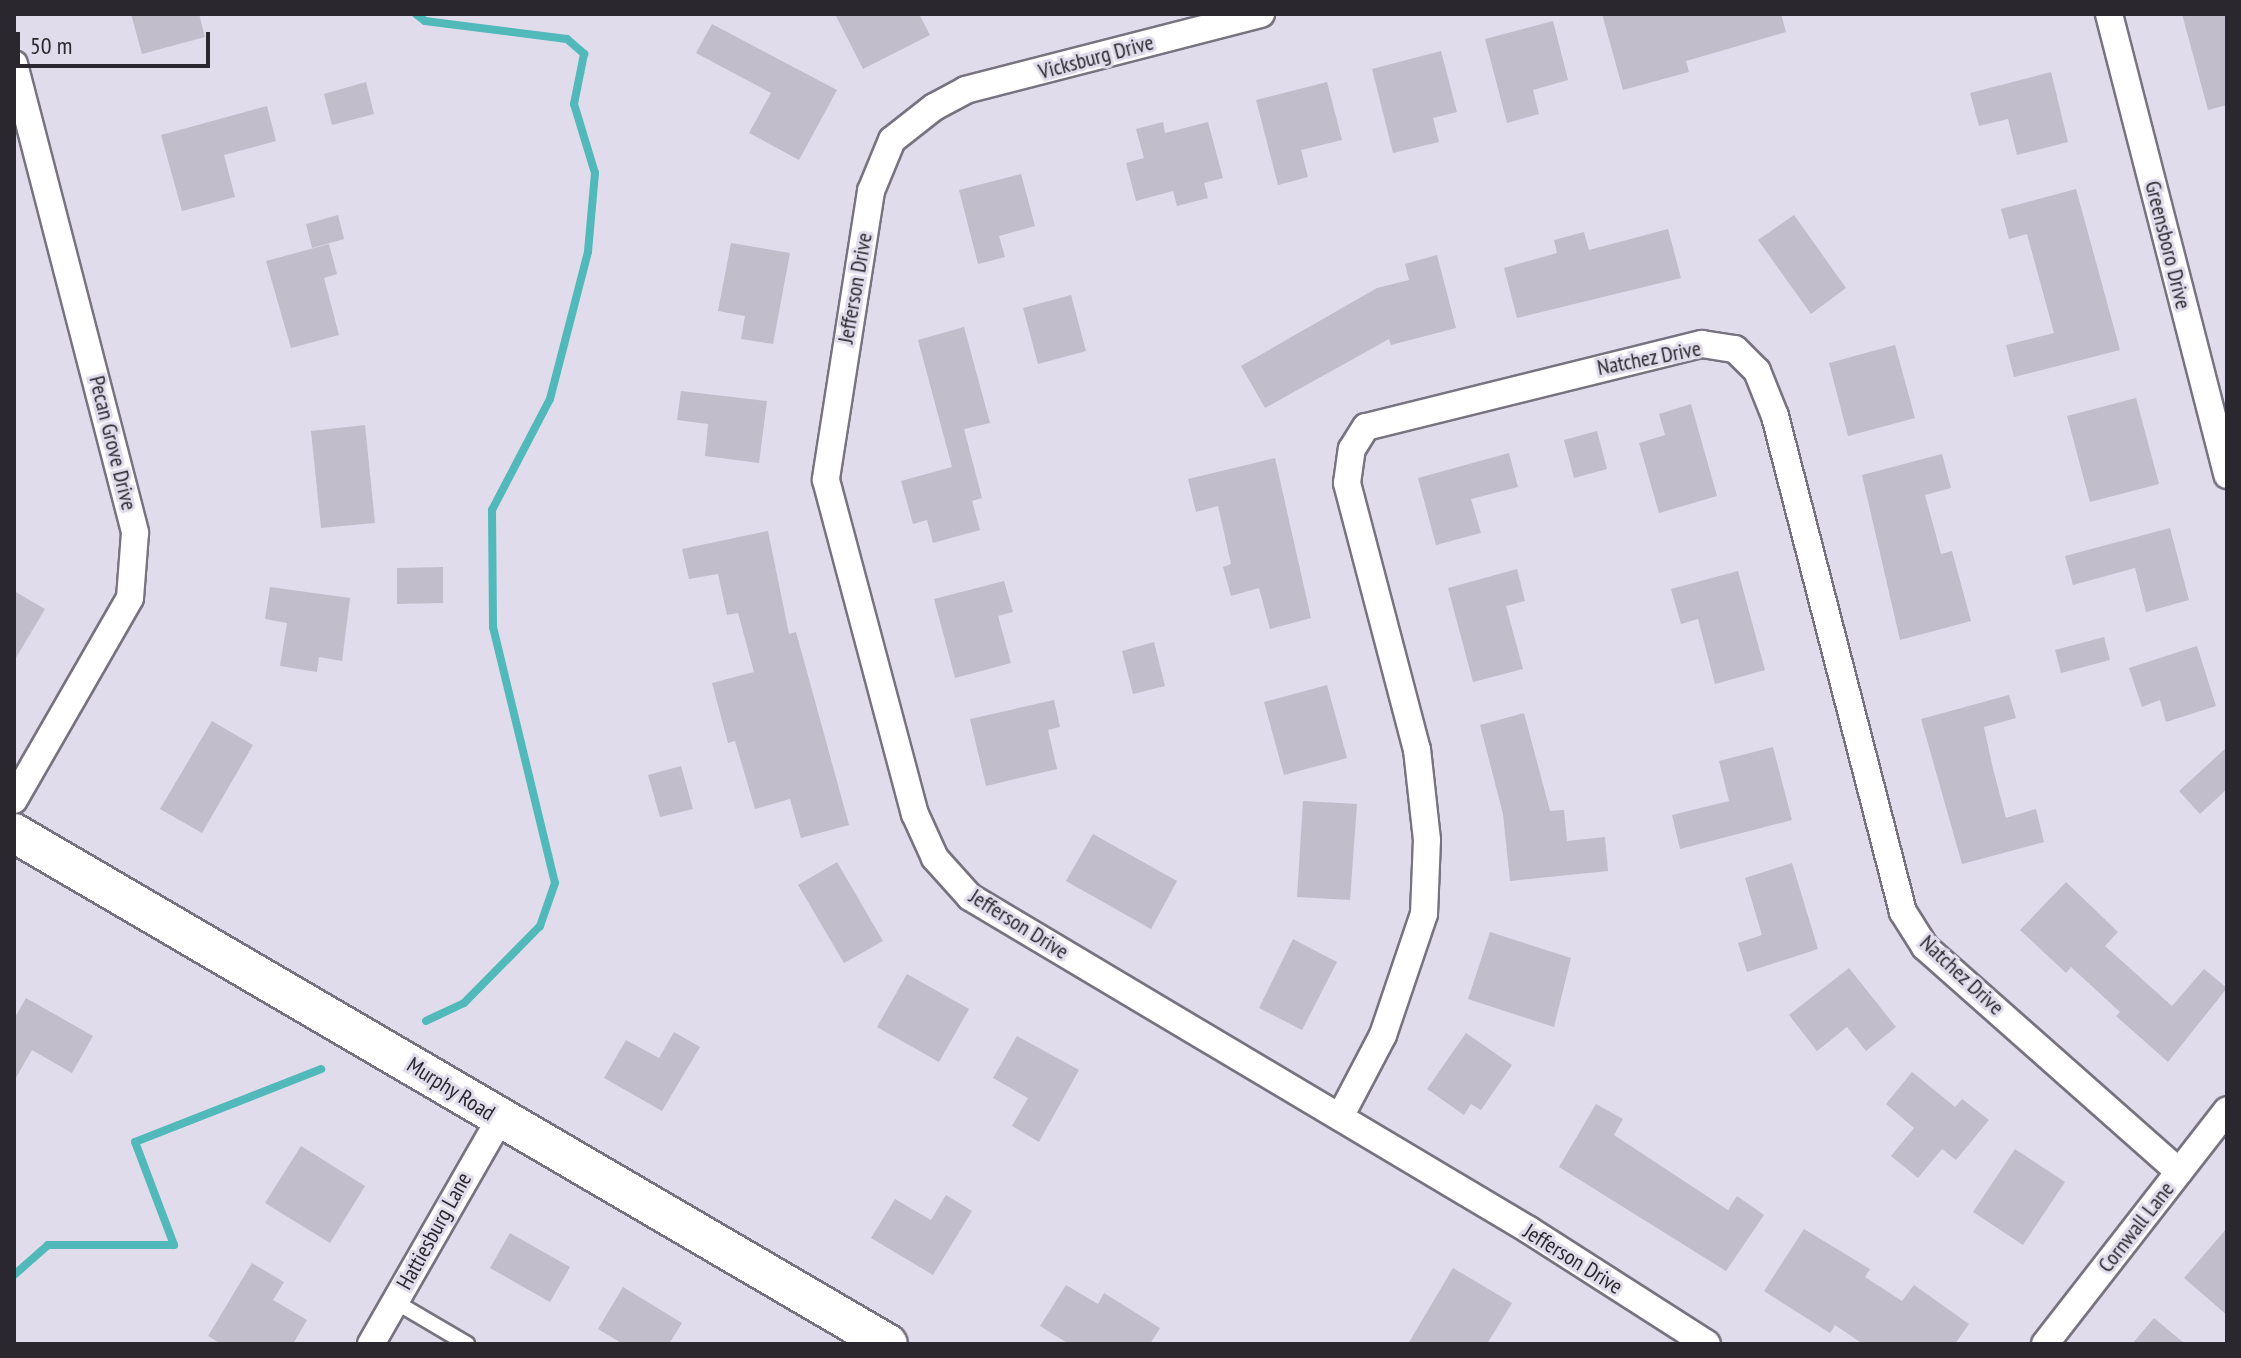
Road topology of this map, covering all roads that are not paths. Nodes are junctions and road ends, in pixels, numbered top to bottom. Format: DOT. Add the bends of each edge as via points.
graph roads {
  1 [pos="1261,14"];
  2 [pos="2109,14"];
  3 [pos="14,64"];
  4 [pos="934,107"];
  5 [pos="2227,475"];
  6 [pos="14,800"];
  7 [pos="14,833"];
  8 [pos="2227,1110"];
  9 [pos="1340,1117"];
  10 [pos="500,1119"];
  11 [pos="2179,1172"];
  12 [pos="394,1301"];
  13 [pos="371,1344"];
  14 [pos="467,1344"];
  15 [pos="888,1344"];
  16 [pos="1707,1344"];
  17 [pos="2045,1344"];
  1 -- 4 [label="street, Vicksburg Drive" via="966,90"];
  2 -- 5 [label="street, Greensboro Drive"];
  3 -- 6 [label="street, Pecan Grove Drive" via="135,533 130,598"];
  4 -- 9 [label="street, Jefferson Drive" via="892,140 871,191 826,480 915,814 935,858 970,897"];
  7 -- 10 [label="main road, Murphy Road"];
  8 -- 11 [label="street, Cornwall Lane"];
  9 -- 11 [label="street, Natchez Drive" via="1383,1035 1424,914 1427,840 1417,750 1347,483 1352,449 1366,427 1702,344 1735,349 1757,371 1775,416 1903,912 1925,947"];
  9 -- 16 [label="street, Jefferson Drive"];
  10 -- 12 [label="street, Hattiesburg Lane"];
  10 -- 15 [label="main road, Murphy Road"];
  11 -- 17 [label="street, Cornwall Lane"];
  12 -- 13 [label="street, Hattiesburg Lane"];
  12 -- 14 [label="lane"];
}
